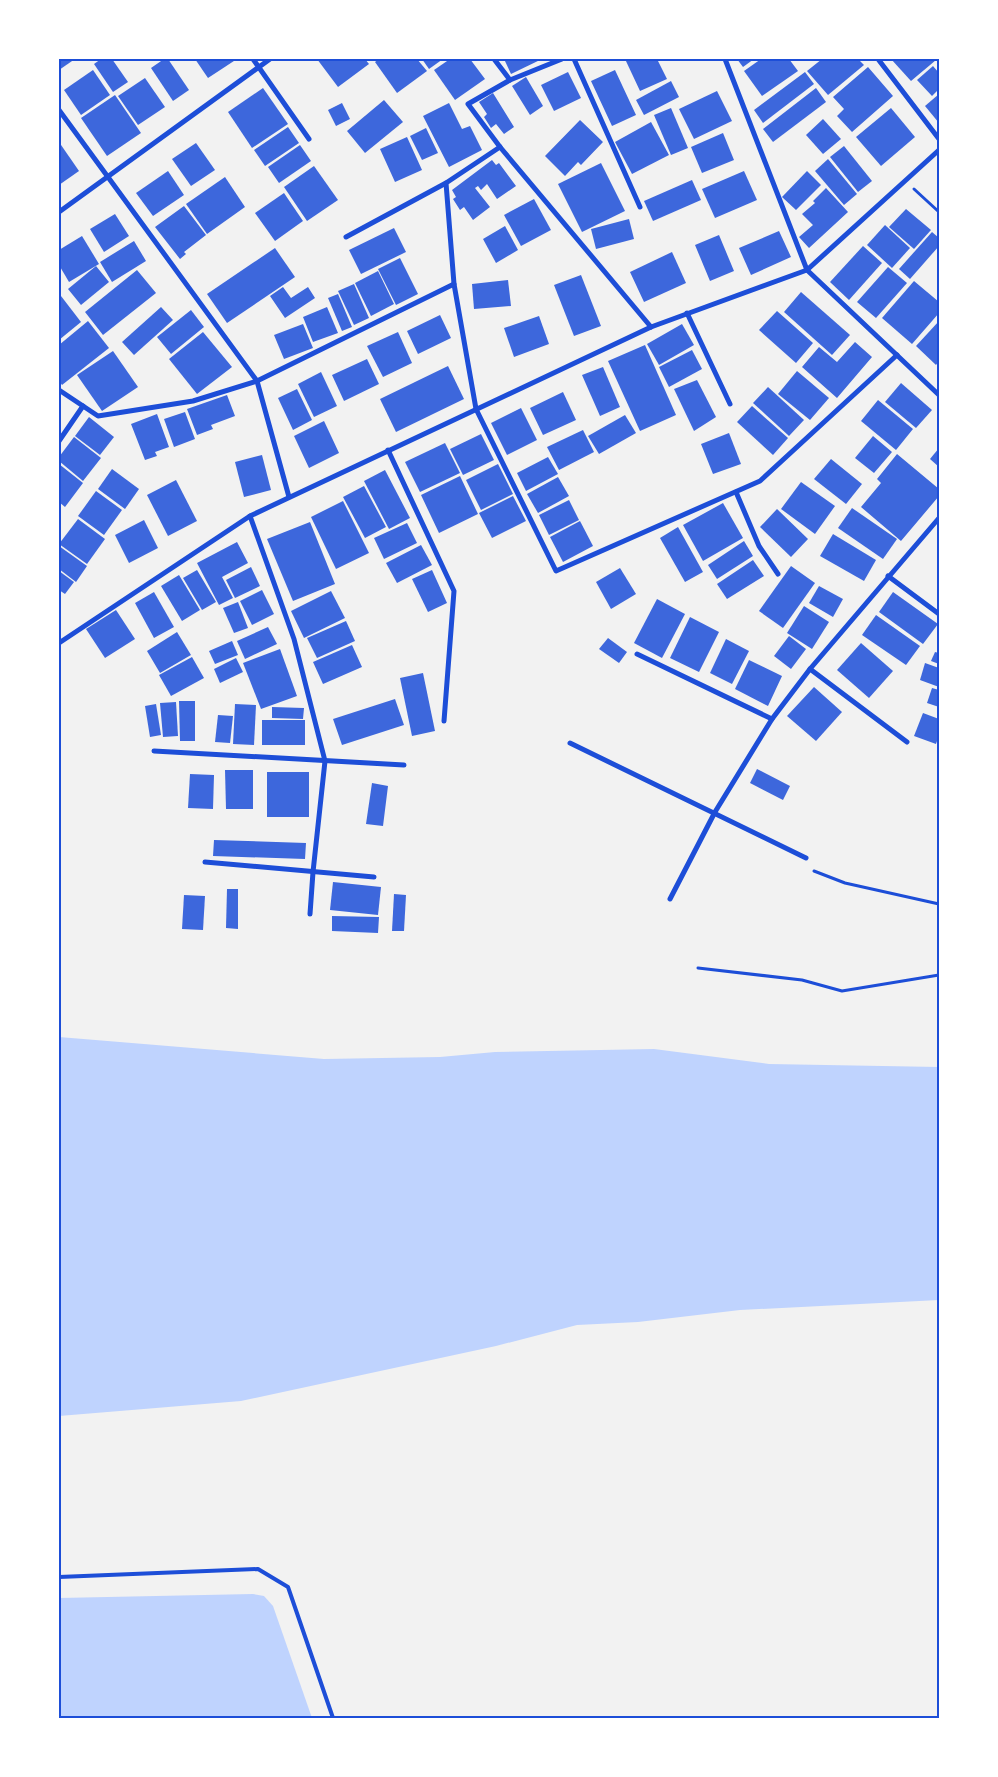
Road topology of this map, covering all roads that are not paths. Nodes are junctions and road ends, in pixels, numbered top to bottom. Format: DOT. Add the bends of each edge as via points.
graph roads {
  1 [pos="253,59"];
  2 [pos="270,59"];
  3 [pos="494,59"];
  4 [pos="562,59"];
  5 [pos="574,59"];
  6 [pos="725,59"];
  7 [pos="878,59"];
  8 [pos="259,66"];
  9 [pos="510,80"];
  10 [pos="59,110"];
  11 [pos="308,139"];
  12 [pos="939,139"];
  13 [pos="500,147"];
  14 [pos="939,150"];
  15 [pos="107,177"];
  16 [pos="446,183"];
  17 [pos="640,207"];
  18 [pos="59,212"];
  19 [pos="346,237"];
  20 [pos="807,270"];
  21 [pos="454,284"];
  22 [pos="687,313"];
  23 [pos="650,327"];
  24 [pos="897,355"];
  25 [pos="257,380"];
  26 [pos="59,390"];
  27 [pos="939,394"];
  28 [pos="730,404"];
  29 [pos="83,406"];
  30 [pos="476,409"];
  31 [pos="59,441"];
  32 [pos="388,450"];
  33 [pos="736,492"];
  34 [pos="289,497"];
  35 [pos="250,516"];
  36 [pos="939,518"];
  37 [pos="778,574"];
  38 [pos="888,576"];
  39 [pos="939,614"];
  40 [pos="59,643"];
  41 [pos="637,654"];
  42 [pos="810,669"];
  43 [pos="772,719"];
  44 [pos="444,721"];
  45 [pos="907,742"];
  46 [pos="570,743"];
  47 [pos="154,751"];
  48 [pos="325,762"];
  49 [pos="404,765"];
  50 [pos="715,812"];
  51 [pos="806,858"];
  52 [pos="206,862"];
  53 [pos="313,872"];
  54 [pos="374,877"];
  55 [pos="670,899"];
  56 [pos="310,914"];
  57 [pos="59,1577"];
  58 [pos="333,1718"];
  1 -- 8 [label="street"];
  2 -- 8 [label="street"];
  3 -- 9 [label="street"];
  4 -- 9 [label="street"];
  5 -- 17 [label="street"];
  6 -- 20 [label="street"];
  7 -- 12 [label="street"];
  8 -- 11 [label="street"];
  8 -- 15 [label="street"];
  9 -- 13 [label="street" via="468,104"];
  10 -- 15 [label="street"];
  13 -- 16 [label="street"];
  13 -- 23 [label="street"];
  14 -- 20 [label="street"];
  15 -- 18 [label="street"];
  15 -- 25 [label="street"];
  16 -- 19 [label="street"];
  16 -- 21 [label="street"];
  20 -- 22 [label="street"];
  20 -- 24 [label="street"];
  21 -- 25 [label="street"];
  21 -- 30 [label="street"];
  22 -- 23 [label="street"];
  22 -- 28 [label="street"];
  23 -- 30 [label="street"];
  24 -- 27 [label="street"];
  24 -- 33 [label="street" via="760,481"];
  25 -- 29 [label="street" via="193,401 98,416"];
  25 -- 34 [label="street"];
  26 -- 29 [label="street"];
  29 -- 31 [label="street"];
  30 -- 32 [label="street"];
  30 -- 33 [label="street" via="556,571"];
  32 -- 34 [label="street"];
  32 -- 44 [label="street" via="454,592"];
  33 -- 37 [label="street" via="759,546"];
  34 -- 35 [label="street"];
  35 -- 40 [label="street"];
  35 -- 48 [label="street" via="294,639"];
  36 -- 38 [label="street"];
  38 -- 39 [label="street"];
  38 -- 42 [label="street"];
  41 -- 43 [label="street"];
  42 -- 43 [label="street"];
  42 -- 45 [label="street"];
  43 -- 50 [label="street"];
  46 -- 50 [label="street"];
  47 -- 48 [label="street"];
  48 -- 49 [label="street"];
  48 -- 53 [label="street"];
  50 -- 51 [label="street"];
  50 -- 55 [label="street"];
  52 -- 53 [label="street"];
  53 -- 54 [label="street"];
  53 -- 56 [label="street"];
  57 -- 58 [label="lane" via="258,1568 288,1587"];
}
